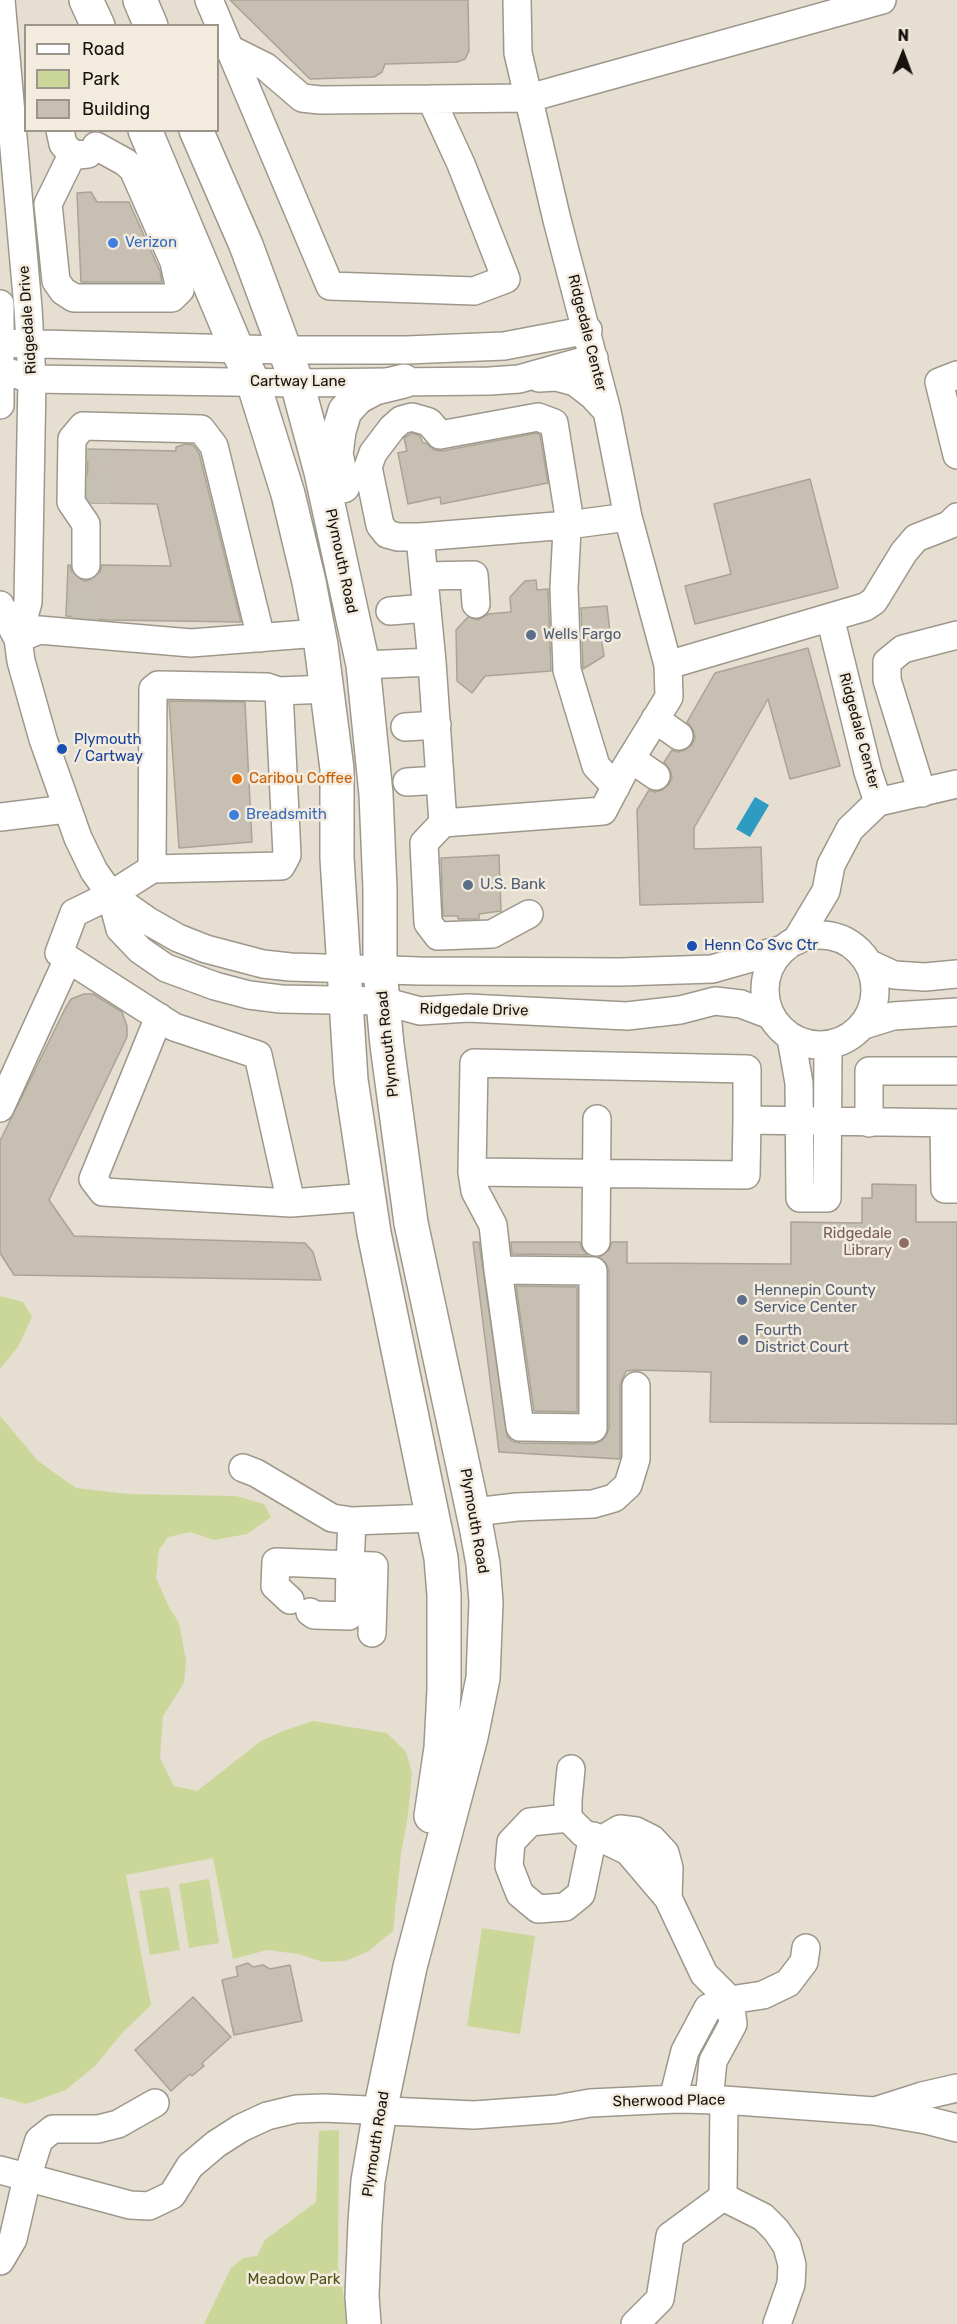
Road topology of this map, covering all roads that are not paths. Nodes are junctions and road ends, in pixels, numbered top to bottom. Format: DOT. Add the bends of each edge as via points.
graph roads {
  1 [pos="1,0"];
  2 [pos="86,0"];
  3 [pos="140,0"];
  4 [pos="209,0"];
  5 [pos="517,0"];
  6 [pos="882,0"];
  7 [pos="97,24"];
  8 [pos="150,24"];
  9 [pos="218,24"];
  10 [pos="219,25"];
  11 [pos="228,48"];
  12 [pos="11,59"];
  13 [pos="431,99"];
  14 [pos="529,99"];
  15 [pos="146,132"];
  16 [pos="197,132"];
  17 [pos="81,140"];
  18 [pos="0,304"];
  19 [pos="588,330"];
  20 [pos="0,343"];
  21 [pos="31,345"];
  22 [pos="236,347"];
  23 [pos="284,350"];
  24 [pos="594,358"];
  25 [pos="0,370"];
  26 [pos="957,375"];
  27 [pos="32,379"];
  28 [pos="519,379"];
  29 [pos="404,381"];
  30 [pos="253,382"];
  31 [pos="297,383"];
  32 [pos="0,405"];
  33 [pos="607,411"];
  34 [pos="957,455"];
  35 [pos="628,517"];
  36 [pos="957,517"];
  37 [pos="568,525"];
  38 [pos="420,537"];
  39 [pos="86,565"];
  40 [pos="424,576"];
  41 [pos="476,604"];
  42 [pos="0,605"];
  43 [pos="427,608"];
  44 [pos="390,611"];
  45 [pos="830,617"];
  46 [pos="319,633"];
  47 [pos="957,635"];
  48 [pos="261,638"];
  49 [pos="13,654"];
  50 [pos="432,662"];
  51 [pos="363,665"];
  52 [pos="668,666"];
  53 [pos="328,689"];
  54 [pos="279,691"];
  55 [pos="655,719"];
  56 [pos="436,726"];
  57 [pos="405,727"];
  58 [pos="679,736"];
  59 [pos="631,759"];
  60 [pos="656,776"];
  61 [pos="440,780"];
  62 [pos="407,782"];
  63 [pos="957,784"];
  64 [pos="616,787"];
  65 [pos="922,794"];
  66 [pos="878,802"];
  67 [pos="67,809"];
  68 [pos="0,817"];
  69 [pos="443,823"];
  70 [pos="152,869"];
  71 [pos="826,891"];
  72 [pos="111,896"];
  73 [pos="529,914"];
  74 [pos="428,923"];
  75 [pos="481,923"];
  76 [pos="846,942"];
  77 [pos="789,945"];
  78 [pos="68,959"];
  79 [pos="868,963"];
  80 [pos="957,974"];
  81 [pos="344,985"];
  82 [pos="382,986"];
  83 [pos="957,1012"];
  84 [pos="770,1015"];
  85 [pos="159,1017"];
  86 [pos="864,1024"];
  87 [pos="791,1038"];
  88 [pos="833,1044"];
  89 [pos="957,1071"];
  90 [pos="0,1108"];
  91 [pos="597,1119"];
  92 [pos="747,1120"];
  93 [pos="801,1121"];
  94 [pos="828,1122"];
  95 [pos="869,1122"];
  96 [pos="951,1123"];
  97 [pos="472,1172"];
  98 [pos="597,1174"];
  99 [pos="957,1189"];
  100 [pos="369,1197"];
  101 [pos="291,1203"];
  102 [pos="596,1242"];
  103 [pos="498,1270"];
  104 [pos="636,1386"];
  105 [pos="243,1468"];
  106 [pos="474,1512"];
  107 [pos="432,1518"];
  108 [pos="352,1521"];
  109 [pos="350,1565"];
  110 [pos="372,1633"];
  111 [pos="571,1769"];
  112 [pos="568,1818"];
  113 [pos="598,1838"];
  114 [pos="806,1948"];
  115 [pos="410,1967"];
  116 [pos="730,2000"];
  117 [pos="957,2088"];
  118 [pos="673,2099"];
  119 [pos="717,2100"];
  120 [pos="155,2103"];
  121 [pos="380,2111"];
  122 [pos="874,2111"];
  123 [pos="957,2128"];
  124 [pos="0,2170"];
  125 [pos="27,2178"];
  126 [pos="723,2197"];
  127 [pos="0,2260"];
  128 [pos="364,2324"];
  129 [pos="635,2324"];
  130 [pos="777,2324"];
  1 -- 12 [label="street, Ridgedale Drive"];
  2 -- 7 [label="main road"];
  3 -- 8 [label="main road"];
  4 -- 9 [label="street"];
  5 -- 14 [label="street, Ridgedale Center" via="518,53"];
  6 -- 14 [label="street"];
  10 -- 11 [label="street"];
  11 -- 13 [label="street" via="266,67 302,99"];
  11 -- 13 [label="street" via="330,286 474,291 506,279"];
  12 -- 21 [label="street, Ridgedale Drive"];
  13 -- 14 [label="street"];
  14 -- 19 [label="street, Ridgedale Center"];
  15 -- 22 [label="main road, Plymouth Road"];
  16 -- 23 [label="main road, Plymouth Road" via="246,245"];
  17 -- 17 [label="street" via="48,204 56,282 74,298 172,297 180,290 174,262 133,169"];
  18 -- 20 [label="street, Ridgedale Drive"];
  19 -- 23 [label="street" via="504,346"];
  19 -- 24 [label="street, Ridgedale Center"];
  20 -- 21 [label="street"];
  20 -- 25 [label="street, Ridgedale Drive"];
  21 -- 22 [label="street"];
  21 -- 27 [label="street, Ridgedale Drive"];
  22 -- 23 [label="street"];
  22 -- 30 [label="main road, Plymouth Road"];
  23 -- 31 [label="main road, Plymouth Road"];
  24 -- 28 [label="street, Cartway Lane"];
  24 -- 33 [label="street, Ridgedale Center"];
  25 -- 27 [label="street, Cartway Lane"];
  25 -- 32 [label="street, Ridgedale Drive"];
  26 -- 34 [label="street" via="939,382"];
  27 -- 30 [label="street, Cartway Lane"];
  27 -- 49 [label="street, Ridgedale Drive" via="28,602"];
  28 -- 29 [label="street, Cartway Lane"];
  28 -- 33 [label="street" via="556,377 575,382"];
  29 -- 31 [label="street, Cartway Lane"];
  29 -- 51 [label="main road" via="375,388 358,398 345,411 339,431 336,454 367,614"];
  30 -- 31 [label="street, Cartway Lane"];
  30 -- 46 [label="main road, Plymouth Road" via="288,494"];
  31 -- 51 [label="main road, Plymouth Road" via="321,472"];
  33 -- 35 [label="street, Ridgedale Center"];
  35 -- 37 [label="street"];
  35 -- 52 [label="street, Ridgedale Center"];
  36 -- 45 [label="street" via="949,525 916,538 874,601"];
  37 -- 38 [label="street"];
  37 -- 38 [label="street" via="554,423 538,417 440,435 429,422 412,417 392,428 373,453 368,467 380,525 387,534"];
  37 -- 64 [label="street" via="564,588 567,670 596,766"];
  38 -- 40 [label="street"];
  39 -- 48 [label="street" via="92,514 71,502 72,439 83,426 99,438 201,429 214,447"];
  40 -- 41 [label="street" via="474,575"];
  40 -- 43 [label="street"];
  42 -- 49 [label="street, Ridgedale Drive"];
  43 -- 44 [label="street"];
  43 -- 50 [label="street"];
  45 -- 52 [label="street"];
  45 -- 66 [label="street, Ridgedale Center"];
  46 -- 48 [label="street"];
  46 -- 53 [label="main road, Plymouth Road"];
  47 -- 65 [label="street" via="903,650 887,662 887,680"];
  48 -- 49 [label="street" via="191,643 85,627 39,630"];
  49 -- 67 [label="street, Ridgedale Drive"];
  50 -- 51 [label="street"];
  50 -- 56 [label="street"];
  51 -- 82 [label="main road, Plymouth Road" via="376,794"];
  52 -- 55 [label="street, Ridgedale Center" via="669,697"];
  53 -- 54 [label="street"];
  53 -- 81 [label="main road, Plymouth Road" via="338,769 337,858"];
  54 -- 70 [label="street" via="287,855 281,866"];
  54 -- 70 [label="street" via="267,687 158,685 153,689"];
  55 -- 58 [label="street"];
  55 -- 59 [label="street, Ridgedale Center"];
  56 -- 57 [label="street"];
  56 -- 61 [label="street"];
  59 -- 60 [label="street"];
  59 -- 64 [label="street, Ridgedale Center"];
  61 -- 62 [label="street"];
  61 -- 69 [label="street"];
  63 -- 65 [label="street, Ridgedale Center"];
  64 -- 69 [label="street, Ridgedale Center" via="603,811"];
  65 -- 66 [label="street, Ridgedale Center"];
  66 -- 71 [label="street" via="850,829 831,865"];
  67 -- 68 [label="street"];
  67 -- 72 [label="street, Ridgedale Drive" via="94,871"];
  69 -- 74 [label="street" via="424,843"];
  70 -- 72 [label="street"];
  71 -- 76 [label="street"];
  71 -- 77 [label="street"];
  72 -- 78 [label="street" via="74,913 59,953"];
  72 -- 81 [label="street, Ridgedale Drive" via="178,938 206,949"];
  73 -- 75 [label="street"];
  74 -- 75 [label="street"];
  74 -- 75 [label="street" via="438,936 492,934"];
  76 -- 77 [label="street" via="826,936 806,937"];
  76 -- 79 [label="street"];
  77 -- 82 [label="street, Ridgedale Drive" via="712,969"];
  77 -- 84 [label="street" via="770,966 765,985"];
  78 -- 85 [label="street"];
  78 -- 90 [label="street"];
  79 -- 80 [label="street" via="894,975"];
  79 -- 86 [label="street" via="875,994"];
  81 -- 82 [label="street, Ridgedale Drive"];
  81 -- 100 [label="main road, Plymouth Road" via="351,1080"];
  82 -- 84 [label="street, Ridgedale Drive" via="420,1011 468,1008 627,1016 715,1001 741,1004"];
  82 -- 106 [label="main road, Plymouth Road" via="411,1222"];
  83 -- 86 [label="street" via="893,1016"];
  84 -- 87 [label="street"];
  85 -- 101 [label="street" via="174,1026 258,1055"];
  85 -- 101 [label="street" via="93,1179 103,1192"];
  86 -- 88 [label="street" via="850,1037"];
  87 -- 88 [label="street" via="804,1044"];
  87 -- 93 [label="street"];
  88 -- 94 [label="street" via="828,1051"];
  89 -- 95 [label="street" via="869,1071"];
  91 -- 98 [label="street"];
  92 -- 93 [label="street"];
  92 -- 97 [label="street" via="747,1069 474,1064"];
  92 -- 98 [label="street" via="746,1175"];
  93 -- 94 [label="street"];
  93 -- 94 [label="street" via="800,1198 827,1198"];
  94 -- 95 [label="street"];
  95 -- 96 [label="street"];
  96 -- 99 [label="street" via="945,1189"];
  97 -- 98 [label="street"];
  97 -- 103 [label="street" via="475,1191 493,1225"];
  98 -- 102 [label="street"];
  100 -- 101 [label="street"];
  100 -- 107 [label="main road, Plymouth Road"];
  103 -- 103 [label="street" via="520,1427 593,1428 593,1271"];
  104 -- 106 [label="street" via="636,1460 628,1485 614,1498 593,1504"];
  105 -- 108 [label="street" via="332,1518"];
  106 -- 107 [label="main road"];
  106 -- 115 [label="main road, Plymouth Road" via="486,1602 483,1678"];
  107 -- 108 [label="street"];
  107 -- 115 [label="main road, Plymouth Road" via="444,1595 444,1690 441,1748"];
  108 -- 109 [label="street"];
  109 -- 109 [label="street" via="276,1562 275,1586 314,1616 349,1616"];
  109 -- 110 [label="street" via="374,1566"];
  111 -- 112 [label="street"];
  112 -- 113 [label="street" via="584,1834"];
  112 -- 113 [label="street" via="530,1822 511,1842 509,1866 520,1894 538,1909 565,1907 581,1894"];
  113 -- 116 [label="street" via="628,1851 668,1898 704,1974"];
  114 -- 116 [label="street" via="804,1962 788,1983 763,1995"];
  115 -- 121 [label="main road, Plymouth Road"];
  116 -- 118 [label="street" via="708,2008 685,2051"];
  116 -- 119 [label="street" via="733,2024 713,2061"];
  117 -- 122 [label="street"];
  118 -- 119 [label="street, Sherwood Place"];
  118 -- 121 [label="street, Sherwood Place" via="474,2115"];
  119 -- 122 [label="street, Sherwood Place"];
  119 -- 126 [label="street"];
  120 -- 125 [label="street" via="118,2124 98,2129 53,2129 39,2140"];
  121 -- 125 [label="street, Sherwood Place" via="296,2109 267,2116 216,2144 190,2166 172,2195 149,2206 130,2205"];
  121 -- 128 [label="main road, Plymouth Road" via="368,2181"];
  122 -- 123 [label="street, Sherwood Place"];
  124 -- 125 [label="street, Sherwood Place"];
  125 -- 127 [label="street" via="13,2238"];
  126 -- 129 [label="street" via="670,2236 660,2299"];
  126 -- 130 [label="street" via="763,2217 787,2246 791,2284"];
}
